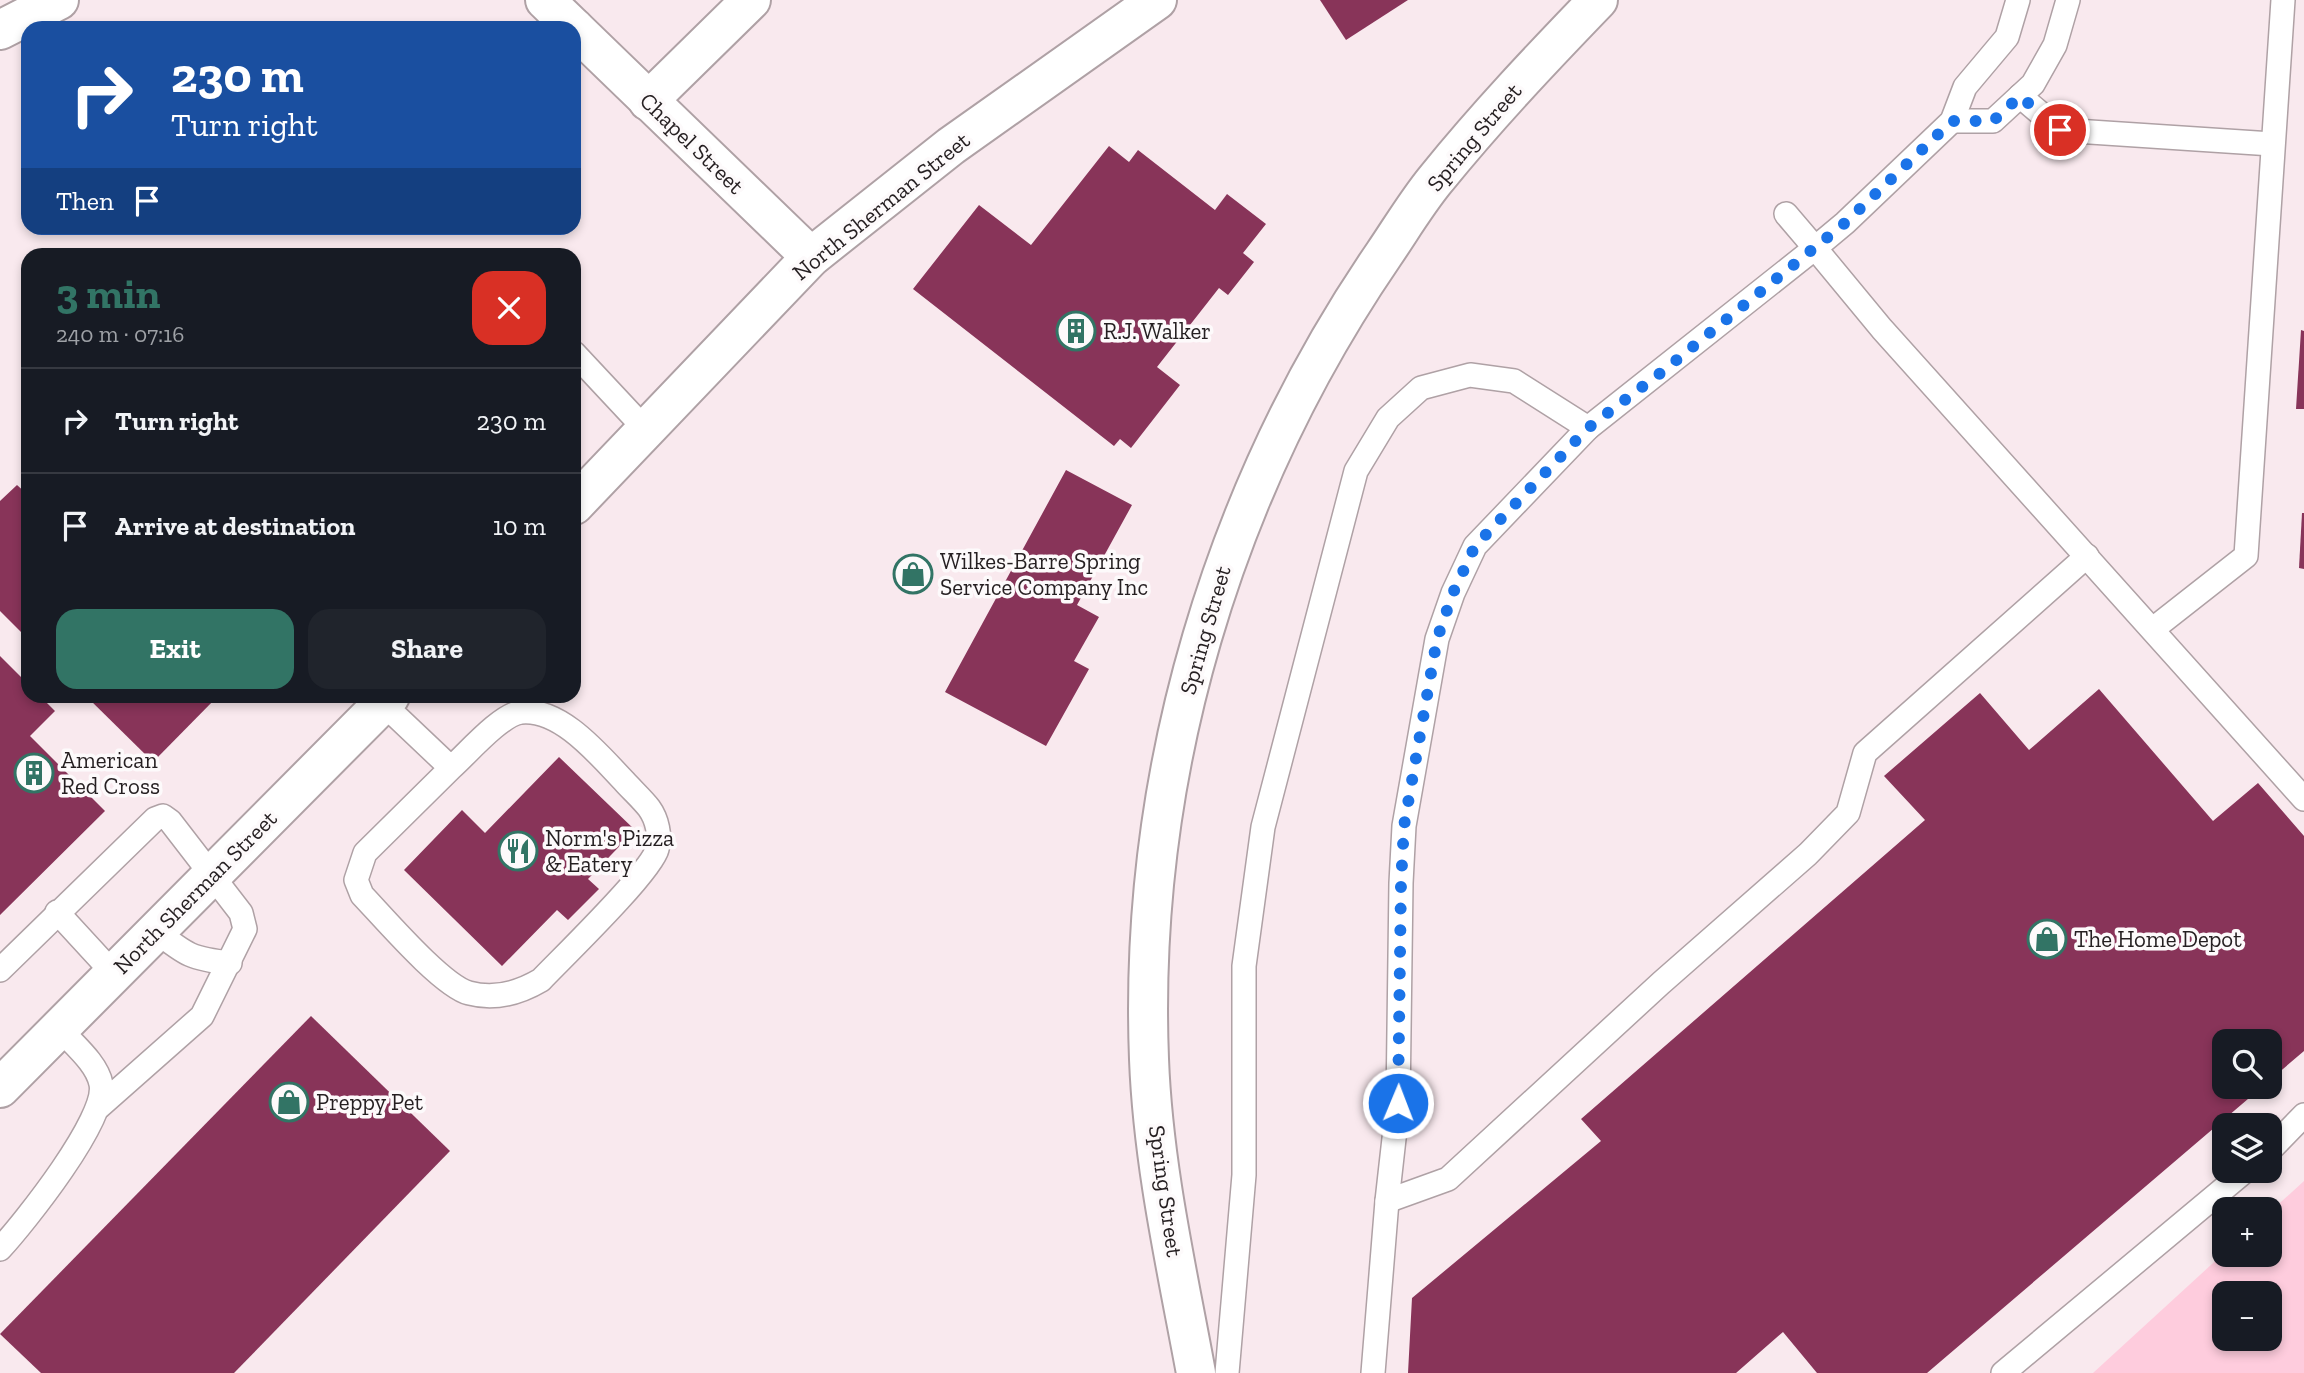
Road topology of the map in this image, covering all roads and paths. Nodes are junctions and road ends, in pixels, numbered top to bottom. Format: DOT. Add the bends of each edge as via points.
graph roads {
  1 [pos="58,0"];
  2 [pos="545,0"];
  3 [pos="751,0"];
  4 [pos="1157,0"];
  5 [pos="1598,0"];
  6 [pos="2018,0"];
  7 [pos="2068,0"];
  8 [pos="2283,0"];
  9 [pos="567,21"];
  10 [pos="0,30"];
  11 [pos="581,35"];
  12 [pos="2020,96"];
  13 [pos="648,101"];
  14 [pos="1952,121"];
  15 [pos="2272,144"];
  16 [pos="1786,214"];
  17 [pos="1815,248"];
  18 [pos="811,257"];
  19 [pos="581,360"];
  20 [pos="1588,428"];
  21 [pos="646,430"];
  22 [pos="581,498"];
  23 [pos="2087,556"];
  24 [pos="2153,629"];
  25 [pos="378,703"];
  26 [pos="386,703"];
  27 [pos="451,768"];
  28 [pos="2304,799"];
  29 [pos="211,876"];
  30 [pos="57,912"];
  31 [pos="156,931"];
  32 [pos="230,963"];
  33 [pos="0,970"];
  34 [pos="114,974"];
  35 [pos="59,1028"];
  36 [pos="6,1070"];
  37 [pos="99,1107"];
  38 [pos="2304,1115"];
  39 [pos="2282,1138"];
  40 [pos="2231,1183"];
  41 [pos="1387,1201"];
  42 [pos="0,1249"];
  43 [pos="1196,1373"];
  44 [pos="1227,1373"];
  45 [pos="1373,1373"];
  46 [pos="2003,1373"];
  1 -- 10 [label="street"];
  2 -- 9 [label="street, Chapel Street"];
  3 -- 13 [label="street"];
  4 -- 18 [label="street, North Sherman Street" via="951,146"];
  5 -- 43 [label="street, Spring Street" via="1434,181 1342,315 1277,435 1223,564 1184,700 1164,808 1150,935 1150,1074 1163,1195"];
  6 -- 14 [label="lane" via="2007,37 1965,87"];
  7 -- 12 [label="lane" via="2055,45 2033,84"];
  8 -- 15 [label="lane"];
  11 -- 13 [label="street, Chapel Street"];
  12 -- 14 [label="lane" via="1993,121"];
  12 -- 15 [label="lane" via="2060,130"];
  13 -- 18 [label="street, Chapel Street"];
  14 -- 17 [label="lane"];
  15 -- 24 [label="lane" via="2246,556"];
  16 -- 17 [label="lane"];
  17 -- 20 [label="lane"];
  17 -- 23 [label="lane"];
  18 -- 21 [label="street, North Sherman Street"];
  19 -- 21 [label="lane"];
  20 -- 41 [label="lane" via="1475,546 1437,639 1404,826 1398,1103"];
  20 -- 44 [label="lane" via="1514,381 1471,375 1421,388 1388,418 1356,471 1263,827 1244,966 1244,1175"];
  21 -- 22 [label="street, North Sherman Street"];
  23 -- 24 [label="lane"];
  23 -- 41 [label="lane" via="1865,754 1848,813 1808,854 1448,1179"];
  24 -- 28 [label="lane"];
  25 -- 29 [label="street, North Sherman Street"];
  26 -- 27 [label="lane"];
  27 -- 27 [label="lane" via="506,718 520,712 537,714 562,724 589,744 650,809 659,831 657,851 643,872 541,980 522,991 500,996 468,993 445,979 362,895 356,880 365,853"];
  29 -- 30 [label="lane" via="163,816"];
  29 -- 31 [label="street, North Sherman Street"];
  29 -- 32 [label="lane" via="241,913 245,929"];
  30 -- 33 [label="lane"];
  30 -- 34 [label="lane"];
  31 -- 32 [label="lane" via="200,960"];
  31 -- 34 [label="street, North Sherman Street"];
  32 -- 37 [label="lane" via="202,1016"];
  34 -- 35 [label="street, North Sherman Street"];
  35 -- 36 [label="street, North Sherman Street"];
  35 -- 37 [label="lane" via="97,1071 102,1087"];
  37 -- 42 [label="lane" via="21,1227"];
  38 -- 39 [label="lane"];
  40 -- 46 [label="lane"];
  41 -- 45 [label="lane"];
}
